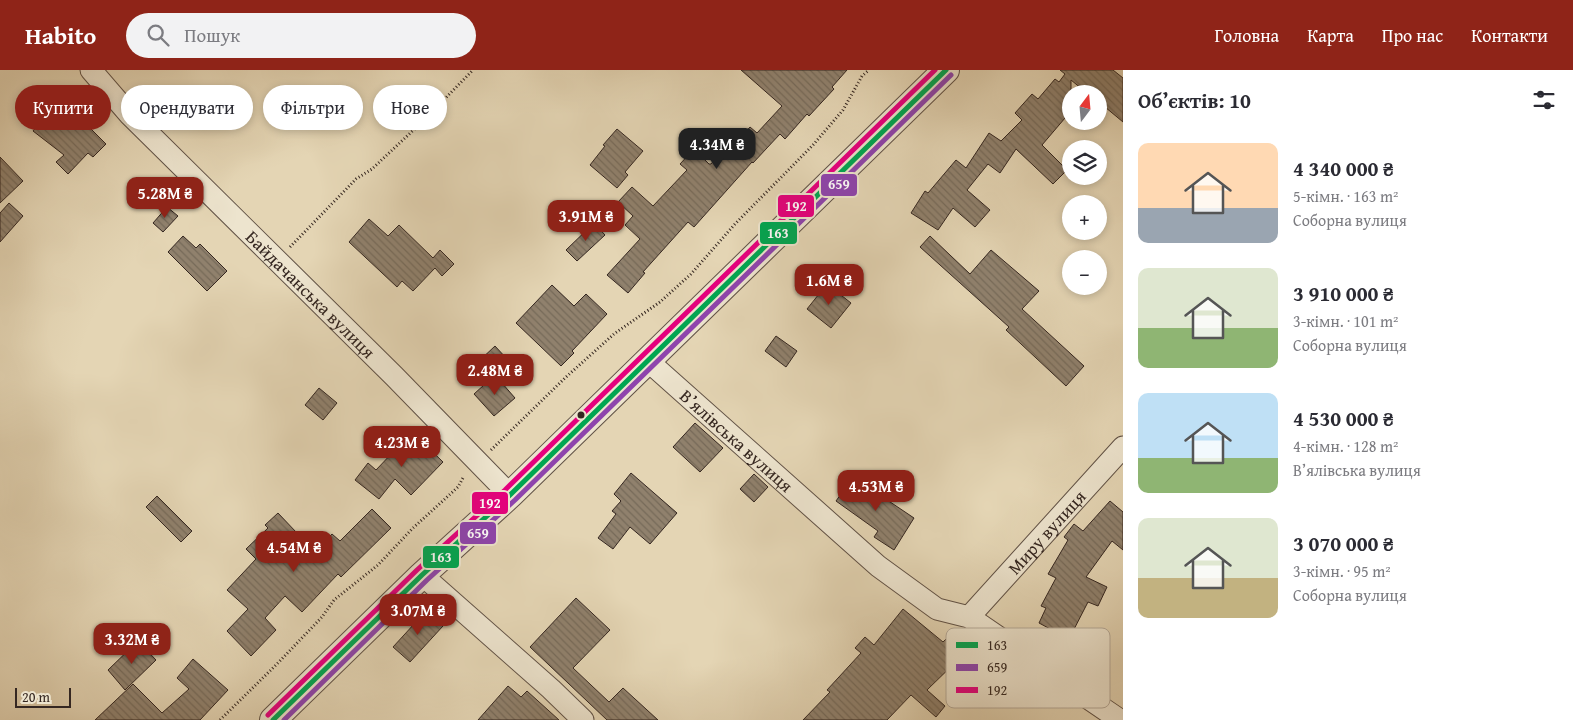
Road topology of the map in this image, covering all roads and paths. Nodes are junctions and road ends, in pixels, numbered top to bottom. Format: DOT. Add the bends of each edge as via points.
graph roads {
  1 [pos="90,70"];
  2 [pos="473,70"];
  3 [pos="869,70"];
  4 [pos="946,70"];
  5 [pos="277,260"];
  6 [pos="648,361"];
  7 [pos="1123,447"];
  8 [pos="474,458"];
  9 [pos="510,496"];
  10 [pos="422,575"];
  11 [pos="968,617"];
  12 [pos="984,628"];
  13 [pos="1102,708"];
  14 [pos="220,720"];
  15 [pos="273,720"];
  16 [pos="583,720"];
  17 [pos="1120,720"];
  1 -- 5 [label="street, Байдачанська вулиця" via="129,114"];
  2 -- 5 [label="path" via="372,169 356,179"];
  3 -- 8 [label="path" via="862,76 843,110 813,145 691,274 573,370 492,450"];
  4 -- 6 [label="street"];
  5 -- 8 [label="street, Байдачанська вулиця"];
  6 -- 9 [label="street"];
  6 -- 11 [label="street, В’ялівська вулиця" via="878,566 938,609"];
  7 -- 11 [label="street, Миру вулиця"];
  8 -- 9 [label="street, Байдачанська вулиця"];
  8 -- 14 [label="path" via="458,487 378,565 334,600 284,657"];
  9 -- 10 [label="street"];
  10 -- 15 [label="street"];
  10 -- 16 [label="street"];
  11 -- 12 [label="street, В’ялівська вулиця"];
  13 -- 17 [label="street, В’ялівська вулиця"];
}
